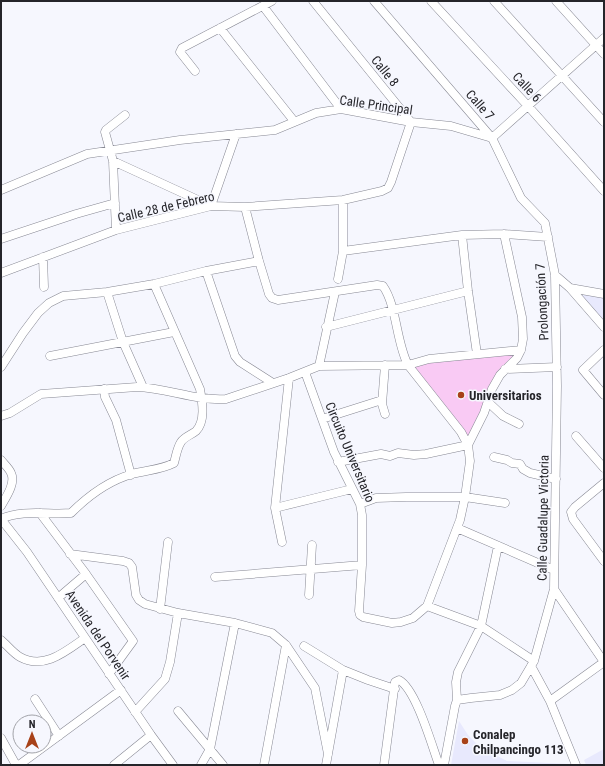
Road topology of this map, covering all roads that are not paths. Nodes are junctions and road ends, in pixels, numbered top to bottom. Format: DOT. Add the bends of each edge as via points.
graph roads {
  1 [pos="272,1"];
  2 [pos="313,1"];
  3 [pos="374,1"];
  4 [pos="431,1"];
  5 [pos="494,1"];
  6 [pos="556,1"];
  7 [pos="263,6"];
  8 [pos="220,28"];
  9 [pos="604,38"];
  10 [pos="596,46"];
  11 [pos="604,54"];
  12 [pos="194,71"];
  13 [pos="561,76"];
  14 [pos="528,106"];
  15 [pos="341,109"];
  16 [pos="125,115"];
  17 [pos="294,121"];
  18 [pos="411,122"];
  19 [pos="604,122"];
  20 [pos="236,134"];
  21 [pos="492,138"];
  22 [pos="110,150"];
  23 [pos="113,161"];
  24 [pos="1,190"];
  25 [pos="604,191"];
  26 [pos="343,200"];
  27 [pos="115,204"];
  28 [pos="211,206"];
  29 [pos="245,206"];
  30 [pos="116,230"];
  31 [pos="504,234"];
  32 [pos="462,235"];
  33 [pos="548,237"];
  34 [pos="1,239"];
  35 [pos="343,251"];
  36 [pos="44,257"];
  37 [pos="258,261"];
  38 [pos="206,271"];
  39 [pos="1,273"];
  40 [pos="555,275"];
  41 [pos="338,279"];
  42 [pos="154,284"];
  43 [pos="44,287"];
  44 [pos="570,288"];
  45 [pos="107,292"];
  46 [pos="335,292"];
  47 [pos="468,292"];
  48 [pos="604,294"];
  49 [pos="392,310"];
  50 [pos="326,327"];
  51 [pos="604,327"];
  52 [pos="174,332"];
  53 [pos="123,342"];
  54 [pos="521,350"];
  55 [pos="604,350"];
  56 [pos="477,354"];
  57 [pos="50,356"];
  58 [pos="385,365"];
  59 [pos="408,365"];
  60 [pos="319,366"];
  61 [pos="1,367"];
  62 [pos="557,367"];
  63 [pos="505,369"];
  64 [pos="305,372"];
  65 [pos="289,378"];
  66 [pos="273,383"];
  67 [pos="143,387"];
  68 [pos="104,389"];
  69 [pos="604,395"];
  70 [pos="202,398"];
  71 [pos="382,400"];
  72 [pos="488,402"];
  73 [pos="385,414"];
  74 [pos="1,416"];
  75 [pos="322,419"];
  76 [pos="519,424"];
  77 [pos="576,436"];
  78 [pos="468,445"];
  79 [pos="494,457"];
  80 [pos="1,460"];
  81 [pos="338,462"];
  82 [pos="604,468"];
  83 [pos="131,475"];
  84 [pos="556,479"];
  85 [pos="604,483"];
  86 [pos="352,489"];
  87 [pos="465,497"];
  88 [pos="505,503"];
  89 [pos="360,504"];
  90 [pos="1,507"];
  91 [pos="275,508"];
  92 [pos="40,513"];
  93 [pos="4,518"];
  94 [pos="457,528"];
  95 [pos="168,542"];
  96 [pos="282,542"];
  97 [pos="312,545"];
  98 [pos="498,546"];
  99 [pos="601,551"];
  100 [pos="70,554"];
  101 [pos="604,561"];
  102 [pos="362,564"];
  103 [pos="310,569"];
  104 [pos="554,570"];
  105 [pos="86,574"];
  106 [pos="215,578"];
  107 [pos="554,590"];
  108 [pos="309,595"];
  109 [pos="58,598"];
  110 [pos="427,606"];
  111 [pos="160,609"];
  112 [pos="178,613"];
  113 [pos="235,623"];
  114 [pos="481,626"];
  115 [pos="85,638"];
  116 [pos="1,640"];
  117 [pos="286,645"];
  118 [pos="304,646"];
  119 [pos="604,662"];
  120 [pos="532,664"];
  121 [pos="343,670"];
  122 [pos="109,674"];
  123 [pos="395,689"];
  124 [pos="121,690"];
  125 [pos="35,699"];
  126 [pos="457,700"];
  127 [pos="550,701"];
  128 [pos="178,711"];
  129 [pos="136,712"];
  130 [pos="151,735"];
  131 [pos="59,736"];
  132 [pos="1,738"];
  133 [pos="210,749"];
  134 [pos="328,754"];
  135 [pos="18,765"];
  136 [pos="114,765"];
  137 [pos="173,765"];
  138 [pos="201,765"];
  139 [pos="223,765"];
  140 [pos="264,765"];
  141 [pos="326,765"];
  142 [pos="384,765"];
  143 [pos="440,765"];
  144 [pos="444,765"];
  145 [pos="576,765"];
  1 -- 7 [label="street"];
  2 -- 18 [label="street, Calle 8"];
  3 -- 21 [label="street, Calle 7"];
  4 -- 14 [label="street, Calle 6"];
  5 -- 13 [label="street"];
  6 -- 10 [label="street"];
  7 -- 8 [label="street"];
  7 -- 15 [label="street"];
  8 -- 12 [label="street" via="180,50"];
  8 -- 17 [label="street"];
  9 -- 10 [label="street"];
  10 -- 11 [label="street"];
  10 -- 13 [label="street"];
  13 -- 14 [label="street"];
  13 -- 19 [label="street"];
  14 -- 21 [label="street"];
  14 -- 25 [label="street, Calle 6"];
  15 -- 17 [label="street, Calle Principal" via="316,113"];
  15 -- 18 [label="street, Calle Principal"];
  16 -- 22 [label="street" via="106,130 105,136"];
  17 -- 20 [label="street, Calle Principal" via="274,130"];
  18 -- 21 [label="street, Calle Principal" via="451,126"];
  18 -- 26 [label="street" via="388,188"];
  20 -- 22 [label="street, Calle Principal"];
  20 -- 28 [label="street"];
  21 -- 33 [label="street, Calle 7" via="521,198 545,223"];
  22 -- 23 [label="street"];
  22 -- 24 [label="street, Calle Principal" via="87,154"];
  23 -- 27 [label="street"];
  23 -- 28 [label="street"];
  26 -- 29 [label="street, Calle 28 de Febrero"];
  26 -- 35 [label="street"];
  27 -- 30 [label="street"];
  27 -- 34 [label="street"];
  28 -- 29 [label="street, Calle 28 de Febrero"];
  28 -- 30 [label="street, Calle 28 de Febrero"];
  29 -- 37 [label="street"];
  30 -- 36 [label="street, Calle 28 de Febrero"];
  31 -- 32 [label="street"];
  31 -- 33 [label="street"];
  31 -- 54 [label="street" via="522,317"];
  32 -- 35 [label="street"];
  32 -- 47 [label="street"];
  33 -- 40 [label="street, Prolongación 7"];
  35 -- 41 [label="street"];
  36 -- 39 [label="street, Calle 28 de Febrero"];
  36 -- 43 [label="street"];
  37 -- 38 [label="street"];
  37 -- 46 [label="street" via="272,298 278,300"];
  38 -- 42 [label="street"];
  38 -- 66 [label="street" via="235,356"];
  40 -- 44 [label="street"];
  40 -- 62 [label="street, Prolongación 7"];
  42 -- 45 [label="street"];
  42 -- 52 [label="street"];
  44 -- 48 [label="street"];
  44 -- 51 [label="street"];
  45 -- 53 [label="street"];
  45 -- 61 [label="street" via="63,296 49,303 38,313"];
  46 -- 49 [label="street" via="383,286"];
  46 -- 50 [label="street"];
  47 -- 49 [label="street"];
  47 -- 56 [label="street"];
  49 -- 50 [label="street"];
  49 -- 59 [label="street"];
  50 -- 60 [label="street"];
  52 -- 53 [label="street"];
  52 -- 70 [label="street"];
  53 -- 57 [label="street"];
  53 -- 67 [label="street"];
  54 -- 56 [label="street"];
  54 -- 63 [label="street"];
  55 -- 69 [label="street" via="583,370"];
  56 -- 59 [label="street" via="429,359"];
  58 -- 59 [label="street"];
  58 -- 60 [label="street"];
  58 -- 71 [label="street"];
  59 -- 78 [label="street" via="461,432"];
  60 -- 64 [label="street"];
  62 -- 63 [label="street"];
  62 -- 84 [label="street, Calle Guadalupe Victoria"];
  63 -- 72 [label="street" via="492,389"];
  64 -- 65 [label="street"];
  64 -- 75 [label="street, Circuito Universitario"];
  65 -- 66 [label="street"];
  65 -- 91 [label="street"];
  66 -- 70 [label="street" via="226,399"];
  67 -- 68 [label="street"];
  67 -- 70 [label="street"];
  68 -- 74 [label="street" via="41,394"];
  68 -- 83 [label="street" via="116,420"];
  70 -- 83 [label="street" via="202,421 196,430 182,440 174,463"];
  71 -- 73 [label="street"];
  71 -- 75 [label="street"];
  72 -- 76 [label="street" via="503,416"];
  72 -- 78 [label="street"];
  75 -- 81 [label="street, Circuito Universitario"];
  77 -- 82 [label="street"];
  78 -- 81 [label="street" via="426,454 381,454"];
  78 -- 87 [label="street" via="470,461"];
  79 -- 84 [label="street" via="512,464 520,464 530,473"];
  80 -- 90 [label="street" via="11,472 12,483"];
  81 -- 86 [label="street, Circuito Universitario"];
  83 -- 92 [label="street" via="96,490 71,513"];
  84 -- 104 [label="street, Calle Guadalupe Victoria"];
  85 -- 99 [label="street" via="571,512 573,519"];
  86 -- 89 [label="street, Circuito Universitario"];
  86 -- 91 [label="street"];
  87 -- 88 [label="street"];
  87 -- 89 [label="street" via="376,498"];
  87 -- 94 [label="street"];
  89 -- 102 [label="street, Circuito Universitario"];
  90 -- 93 [label="street, Avenida del Porvenir"];
  91 -- 96 [label="street"];
  92 -- 93 [label="street"];
  92 -- 100 [label="street"];
  93 -- 109 [label="street, Avenida del Porvenir"];
  94 -- 98 [label="street"];
  94 -- 110 [label="street"];
  95 -- 111 [label="street"];
  97 -- 103 [label="street"];
  98 -- 104 [label="street"];
  98 -- 114 [label="street"];
  99 -- 101 [label="street"];
  100 -- 105 [label="street"];
  100 -- 111 [label="street" via="129,563 139,600"];
  102 -- 103 [label="street"];
  102 -- 110 [label="street, Circuito Universitario" via="360,615 392,623 402,622 413,618"];
  103 -- 106 [label="street"];
  103 -- 108 [label="street"];
  104 -- 107 [label="street, Calle Guadalupe Victoria"];
  105 -- 109 [label="street"];
  105 -- 122 [label="street" via="133,641"];
  107 -- 119 [label="street"];
  107 -- 120 [label="street, Calle Guadalupe Victoria"];
  109 -- 115 [label="street, Avenida del Porvenir"];
  110 -- 114 [label="street"];
  111 -- 112 [label="street"];
  112 -- 113 [label="street"];
  112 -- 129 [label="street" via="165,679"];
  113 -- 117 [label="street" via="272,633"];
  113 -- 133 [label="street"];
  114 -- 120 [label="street"];
  114 -- 126 [label="street" via="458,672"];
  115 -- 116 [label="street" via="59,656 43,662 31,662 18,656"];
  115 -- 122 [label="street, Avenida del Porvenir"];
  117 -- 134 [label="street" via="314,688"];
  117 -- 140 [label="street"];
  118 -- 121 [label="street"];
  119 -- 127 [label="street"];
  120 -- 126 [label="street, Calle Guadalupe Victoria" via="521,683 512,690 500,695"];
  120 -- 127 [label="street"];
  121 -- 123 [label="street"];
  121 -- 134 [label="street"];
  122 -- 124 [label="street, Avenida del Porvenir"];
  123 -- 142 [label="street"];
  123 -- 143 [label="street" via="395,682 400,680 415,700"];
  124 -- 129 [label="street, Avenida del Porvenir"];
  124 -- 131 [label="street"];
  125 -- 131 [label="street"];
  126 -- 144 [label="street"];
  127 -- 145 [label="street"];
  128 -- 133 [label="street"];
  129 -- 130 [label="street, Avenida del Porvenir"];
  130 -- 136 [label="street"];
  130 -- 137 [label="street, Avenida del Porvenir"];
  131 -- 135 [label="street"];
  132 -- 135 [label="street"];
  133 -- 138 [label="street"];
  133 -- 139 [label="street"];
  134 -- 141 [label="street"];
}
